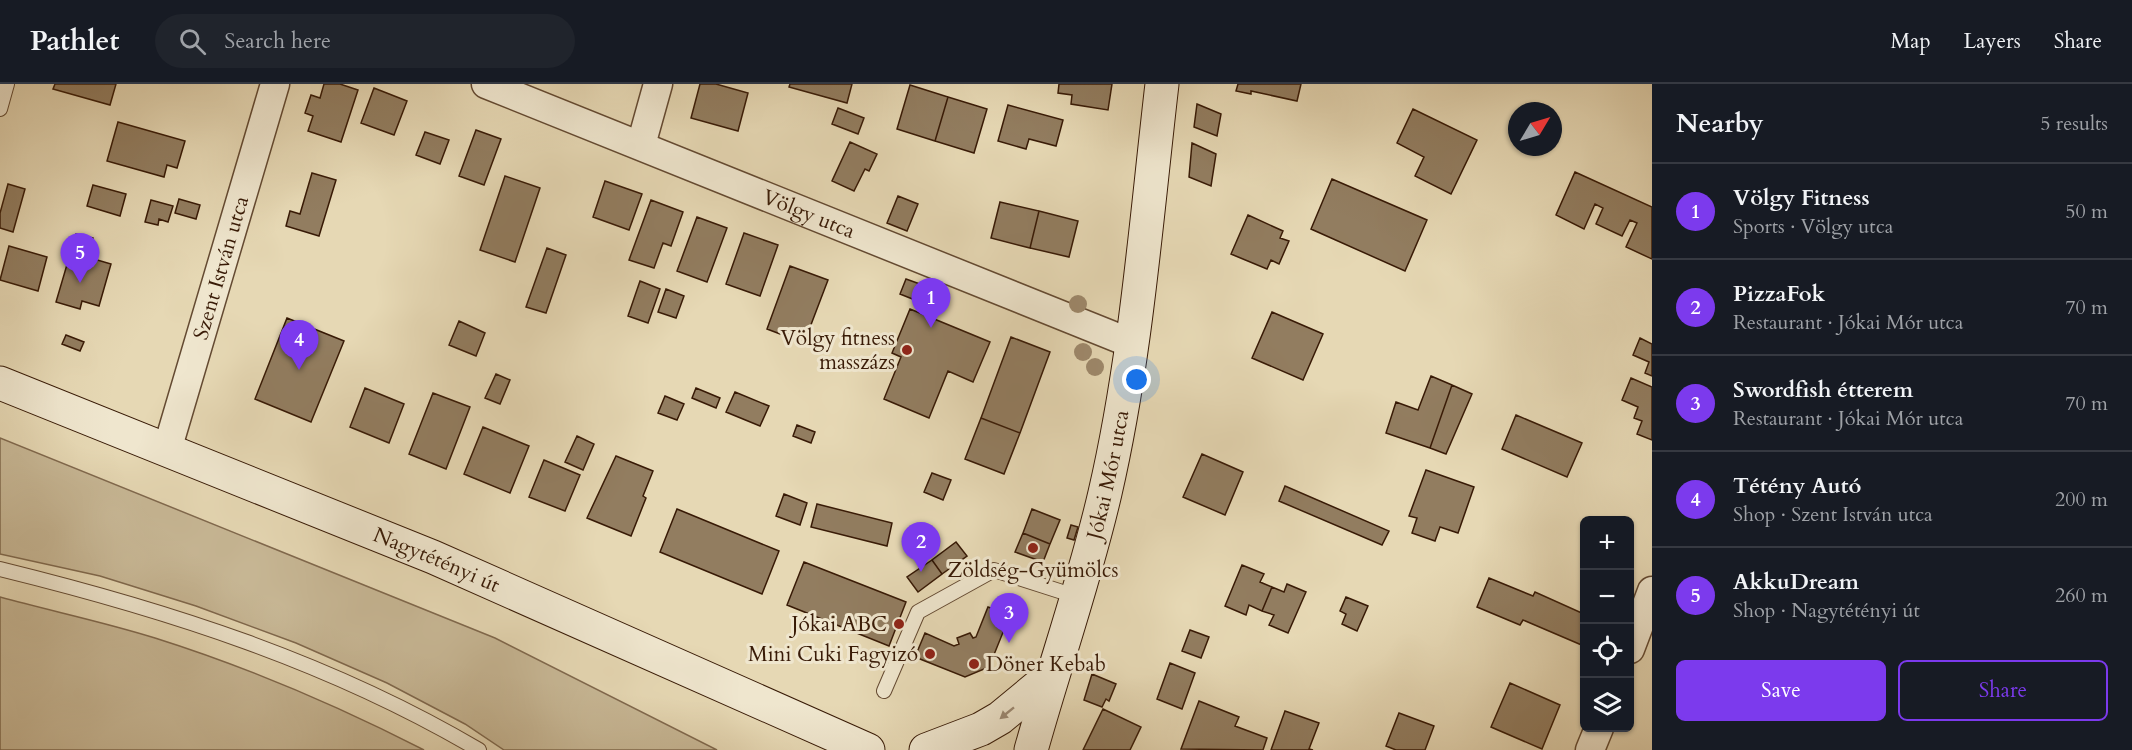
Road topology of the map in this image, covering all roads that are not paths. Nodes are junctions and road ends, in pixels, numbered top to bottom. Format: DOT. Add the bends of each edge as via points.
graph roads {
  1 [pos="7,84"];
  2 [pos="275,84"];
  3 [pos="486,84"];
  4 [pos="658,84"];
  5 [pos="1162,84"];
  6 [pos="0,109"];
  7 [pos="641,145"];
  8 [pos="1133,345"];
  9 [pos="0,383"];
  10 [pos="167,450"];
  11 [pos="0,568"];
  12 [pos="1652,591"];
  13 [pos="1080,597"];
  14 [pos="1634,636"];
  15 [pos="1052,675"];
  16 [pos="884,691"];
  17 [pos="1597,732"];
  18 [pos="479,750"];
  19 [pos="868,750"];
  20 [pos="926,750"];
  21 [pos="1031,750"];
  22 [pos="1590,750"];
  1 -- 6 [label="lane"];
  2 -- 10 [label="street, Szent István utca"];
  3 -- 7 [label="street, Völgy utca"];
  4 -- 7 [label="street"];
  5 -- 8 [label="main road, Jókai Mór utca"];
  7 -- 8 [label="street, Völgy utca"];
  8 -- 13 [label="main road, Jókai Mór utca"];
  9 -- 10 [label="main road, Nagytétényi út"];
  10 -- 19 [label="main road, Nagytétényi út" via="433,557"];
  11 -- 18 [label="lane" via="102,594 294,659 390,702"];
  12 -- 14 [label="street"];
  13 -- 15 [label="main road, Jókai Mór utca"];
  13 -- 16 [label="lane" via="994,570 918,612"];
  15 -- 20 [label="main road, one-way" via="1000,718"];
  15 -- 21 [label="main road, Jókai Mór utca"];
  17 -- 22 [label="street"];
}
